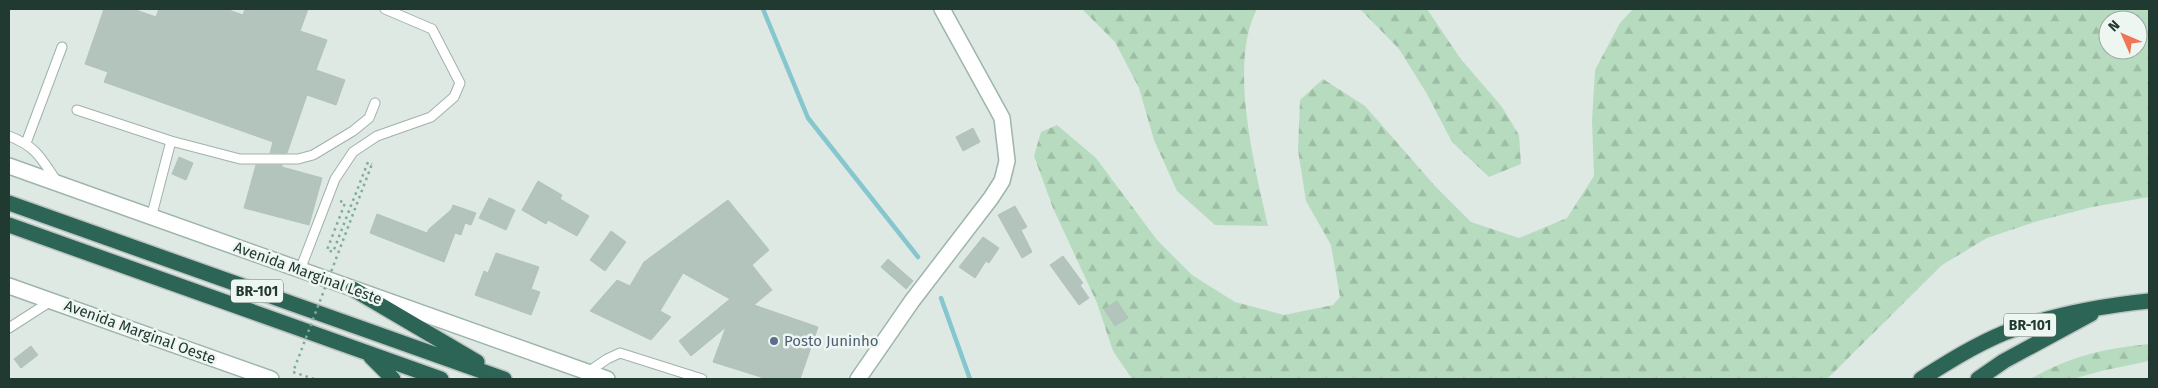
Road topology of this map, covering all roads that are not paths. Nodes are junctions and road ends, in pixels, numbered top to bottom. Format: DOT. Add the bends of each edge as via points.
graph roads {
  1 [pos="386,9"];
  2 [pos="942,9"];
  3 [pos="62,47"];
  4 [pos="375,103"];
  5 [pos="77,110"];
  6 [pos="9,136"];
  7 [pos="171,141"];
  8 [pos="26,143"];
  9 [pos="9,166"];
  10 [pos="58,184"];
  11 [pos="9,203"];
  12 [pos="151,218"];
  13 [pos="9,225"];
  14 [pos="300,270"];
  15 [pos="9,286"];
  16 [pos="353,289"];
  17 [pos="51,301"];
  18 [pos="2149,301"];
  19 [pos="2107,305"];
  20 [pos="9,328"];
  21 [pos="366,352"];
  22 [pos="588,372"];
  23 [pos="271,379"];
  24 [pos="394,379"];
  25 [pos="441,379"];
  26 [pos="505,379"];
  27 [pos="607,379"];
  28 [pos="702,379"];
  29 [pos="858,379"];
  30 [pos="1921,379"];
  31 [pos="1978,379"];
  1 -- 14 [label="lane" via="432,29 460,83 454,98 430,117 377,136 353,152 335,179"];
  2 -- 29 [label="main road" via="1002,118 1006,161 1002,182"];
  3 -- 8 [label="lane"];
  4 -- 7 [label="lane" via="369,118 353,131 313,155 298,159 240,159"];
  5 -- 7 [label="lane"];
  6 -- 8 [label="lane"];
  7 -- 12 [label="lane"];
  8 -- 10 [label="lane" via="40,155"];
  9 -- 10 [label="main road, Avenida Marginal Leste"];
  10 -- 12 [label="main road, Avenida Marginal Leste"];
  11 -- 26 [label="highway, BR-101"];
  12 -- 14 [label="main road, Avenida Marginal Leste"];
  13 -- 21 [label="highway, BR-101"];
  14 -- 16 [label="main road, Avenida Marginal Leste"];
  15 -- 17 [label="main road, Avenida Marginal Oeste"];
  16 -- 22 [label="main road, Avenida Marginal Leste"];
  16 -- 26 [label="highway"];
  17 -- 20 [label="lane"];
  17 -- 23 [label="main road, Avenida Marginal Oeste"];
  18 -- 19 [label="highway, BR-101"];
  19 -- 30 [label="highway, BR-101" via="2003,333 1958,355"];
  19 -- 31 [label="highway" via="2004,361"];
  21 -- 24 [label="highway"];
  21 -- 25 [label="highway, BR-101"];
  22 -- 27 [label="main road, Avenida Marginal Leste"];
  22 -- 28 [label="lane" via="620,353"];
}
